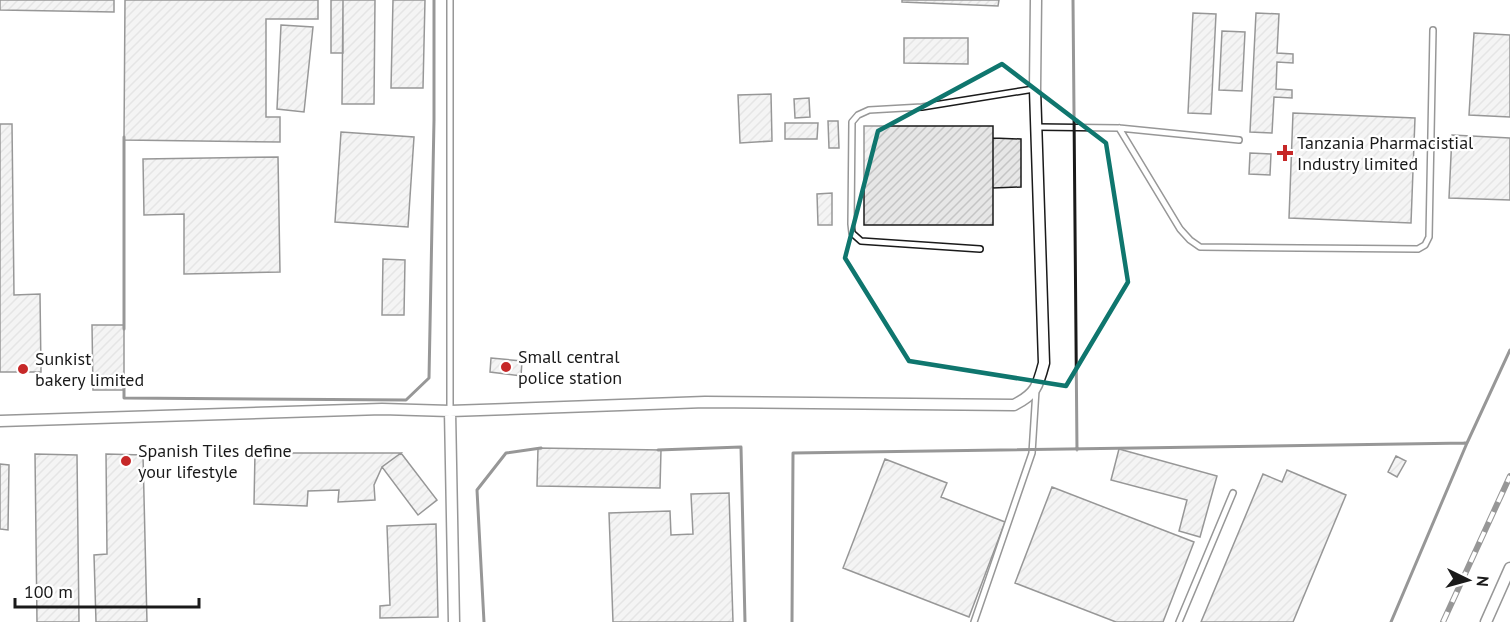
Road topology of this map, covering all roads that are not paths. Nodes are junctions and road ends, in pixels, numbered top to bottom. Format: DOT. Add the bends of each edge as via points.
graph roads {
  1 [pos="450,0"];
  2 [pos="1036,0"];
  3 [pos="1433,30"];
  4 [pos="1035,89"];
  5 [pos="1037,127"];
  6 [pos="1119,128"];
  7 [pos="1239,140"];
  8 [pos="980,249"];
  9 [pos="1036,390"];
  10 [pos="450,411"];
  11 [pos="0,422"];
  12 [pos="1233,493"];
  13 [pos="1510,568"];
  14 [pos="454,622"];
  15 [pos="974,622"];
  16 [pos="1179,622"];
  17 [pos="1486,622"];
  1 -- 10 [label="lane"];
  2 -- 4 [label="street"];
  3 -- 6 [label="lane" via="1429,237 1418,249 1200,247 1180,229"];
  4 -- 5 [label="street"];
  4 -- 8 [label="lane" via="940,105 869,110 852,122 852,233 861,241"];
  5 -- 6 [label="lane"];
  5 -- 9 [label="street" via="1044,363"];
  6 -- 7 [label="lane"];
  9 -- 10 [label="street" via="1014,405 705,402"];
  9 -- 15 [label="lane" via="1032,453"];
  10 -- 11 [label="street" via="382,409"];
  10 -- 14 [label="street"];
  12 -- 16 [label="lane"];
  13 -- 17 [label="street"];
}
